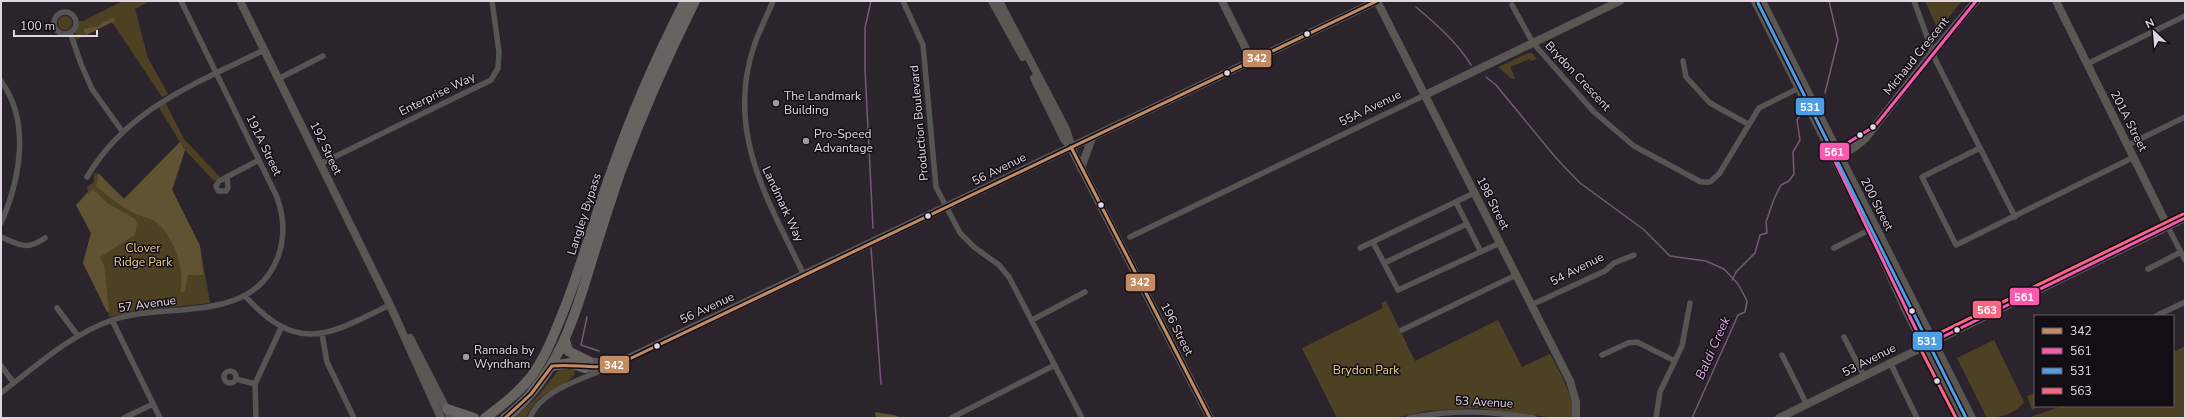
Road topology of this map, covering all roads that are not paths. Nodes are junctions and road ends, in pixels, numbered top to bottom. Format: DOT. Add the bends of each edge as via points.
graph roads {
  1 [pos="181,1"];
  2 [pos="240,1"];
  3 [pos="492,1"];
  4 [pos="685,1"];
  5 [pos="695,1"];
  6 [pos="773,1"];
  7 [pos="903,1"];
  8 [pos="992,1"];
  9 [pos="999,1"];
  10 [pos="1222,1"];
  11 [pos="1377,1"];
  12 [pos="1620,1"];
  13 [pos="1755,1"];
  14 [pos="1762,1"];
  15 [pos="1914,1"];
  16 [pos="1976,1"];
  17 [pos="2056,1"];
  18 [pos="1512,5"];
  19 [pos="2185,16"];
  20 [pos="70,32"];
  21 [pos="1533,43"];
  22 [pos="264,50"];
  23 [pos="1933,52"];
  24 [pos="323,56"];
  25 [pos="1252,61"];
  26 [pos="1683,61"];
  27 [pos="2087,64"];
  28 [pos="217,74"];
  29 [pos="278,79"];
  30 [pos="1,81"];
  31 [pos="1801,87"];
  32 [pos="1425,95"];
  33 [pos="2185,117"];
  34 [pos="1748,124"];
  35 [pos="122,131"];
  36 [pos="1092,138"];
  37 [pos="2128,145"];
  38 [pos="1071,147"];
  39 [pos="1980,148"];
  40 [pos="1836,153"];
  41 [pos="2134,157"];
  42 [pos="259,160"];
  43 [pos="320,164"];
  44 [pos="1081,168"];
  45 [pos="87,177"];
  46 [pos="227,178"];
  47 [pos="1474,193"];
  48 [pos="1456,202"];
  49 [pos="946,208"];
  50 [pos="2015,217"];
  51 [pos="2185,218"];
  52 [pos="1,223"];
  53 [pos="1467,224"];
  54 [pos="2168,226"];
  55 [pos="1872,229"];
  56 [pos="1,237"];
  57 [pos="1130,237"];
  58 [pos="45,238"];
  59 [pos="1373,242"];
  60 [pos="1500,243"];
  61 [pos="1360,248"];
  62 [pos="1834,248"];
  63 [pos="1481,252"];
  64 [pos="2181,252"];
  65 [pos="1634,256"];
  66 [pos="2185,260"];
  67 [pos="1384,263"];
  68 [pos="2148,269"];
  69 [pos="804,275"];
  70 [pos="1516,275"];
  71 [pos="1085,292"];
  72 [pos="245,296"];
  73 [pos="1690,302"];
  74 [pos="2185,302"];
  75 [pos="390,305"];
  76 [pos="1531,305"];
  77 [pos="57,308"];
  78 [pos="2158,315"];
  79 [pos="112,320"];
  80 [pos="1032,320"];
  81 [pos="281,328"];
  82 [pos="1402,330"];
  83 [pos="322,334"];
  84 [pos="78,336"];
  85 [pos="1844,336"];
  86 [pos="565,340"];
  87 [pos="1932,341"];
  88 [pos="1924,346"];
  89 [pos="1602,355"];
  90 [pos="1782,355"];
  91 [pos="631,357"];
  92 [pos="1675,362"];
  93 [pos="1890,362"];
  94 [pos="587,364"];
  95 [pos="1,366"];
  96 [pos="552,366"];
  97 [pos="1055,366"];
  98 [pos="606,368"];
  99 [pos="1864,376"];
  100 [pos="236,379"];
  101 [pos="14,383"];
  102 [pos="573,383"];
  103 [pos="256,384"];
  104 [pos="1,393"];
  105 [pos="153,404"];
  106 [pos="1807,405"];
  107 [pos="449,414"];
  108 [pos="1436,415"];
  109 [pos="124,418"];
  110 [pos="160,418"];
  111 [pos="256,418"];
  112 [pos="354,418"];
  113 [pos="441,418"];
  114 [pos="474,418"];
  115 [pos="485,418"];
  116 [pos="505,418"];
  117 [pos="530,418"];
  118 [pos="951,418"];
  119 [pos="1082,418"];
  120 [pos="1210,418"];
  121 [pos="1409,418"];
  122 [pos="1534,418"];
  123 [pos="1576,418"];
  124 [pos="1656,418"];
  125 [pos="1780,418"];
  126 [pos="1917,418"];
  127 [pos="1962,418"];
  128 [pos="1972,418"];
  1 -- 28 [label="street, 191A Street"];
  2 -- 22 [label="main road, 192 Street"];
  3 -- 43 [label="street, Enterprise Way" via="499,52 498,68 491,80"];
  4 -- 115 [label="highway, Langley Bypass" via="622,142 552,341 529,379"];
  5 -- 86 [label="highway, Langley Bypass" via="662,70 633,140"];
  6 -- 69 [label="street, Landmark Way" via="754,46 747,74 746,131 758,180"];
  7 -- 49 [label="street, Production Boulevard" via="923,45 936,187"];
  8 -- 38 [label="main road, 196 Street" via="1064,139"];
  9 -- 38 [label="main road, 196 Street" via="1066,129"];
  10 -- 25 [label="main road"];
  11 -- 25 [label="main road, 56 Avenue"];
  11 -- 32 [label="main road, 198 Street"];
  12 -- 21 [label="main road, 55A Avenue"];
  13 -- 31 [label="main road, 200 Street"];
  14 -- 31 [label="main road, 200 Street"];
  15 -- 23 [label="street"];
  16 -- 23 [label="main road, Michaud Crescent"];
  17 -- 27 [label="main road, 201A Street"];
  18 -- 21 [label="street, Brydon Crescent"];
  19 -- 27 [label="street"];
  20 -- 35 [label="street" via="92,89"];
  21 -- 32 [label="main road, 55A Avenue"];
  21 -- 34 [label="street, Brydon Crescent" via="1594,112 1634,146 1701,182 1706,183 1715,179"];
  22 -- 28 [label="street"];
  22 -- 29 [label="main road, 192 Street"];
  23 -- 39 [label="street"];
  23 -- 40 [label="main road, Michaud Crescent" via="1875,126"];
  24 -- 29 [label="street"];
  25 -- 36 [label="main road, 56 Avenue"];
  26 -- 34 [label="street" via="1686,77 1710,103"];
  27 -- 37 [label="main road, 201A Street"];
  28 -- 35 [label="street" via="153,107"];
  28 -- 42 [label="street, 191A Street"];
  29 -- 43 [label="main road, 192 Street"];
  30 -- 52 [label="street" via="12,101 19,137 19,166 13,195"];
  31 -- 34 [label="street, Brydon Crescent" via="1758,108"];
  31 -- 40 [label="main road, 200 Street"];
  32 -- 47 [label="main road, 198 Street"];
  32 -- 57 [label="street, 55A Avenue"];
  33 -- 37 [label="street"];
  35 -- 45 [label="street"];
  36 -- 38 [label="main road, 56 Avenue"];
  36 -- 44 [label="main road"];
  37 -- 41 [label="main road, 201A Street"];
  38 -- 44 [label="main road, 196 Street"];
  38 -- 49 [label="main road, 56 Avenue"];
  39 -- 50 [label="street"];
  39 -- 50 [label="street" via="1922,177 1956,245"];
  40 -- 55 [label="main road, 200 Street"];
  41 -- 50 [label="street"];
  41 -- 54 [label="main road, 201A Street"];
  42 -- 46 [label="street"];
  42 -- 72 [label="street, 191A Street" via="278,201 282,216 282,239 272,270"];
  43 -- 75 [label="main road, 192 Street"];
  44 -- 120 [label="main road, 196 Street"];
  47 -- 48 [label="street"];
  47 -- 60 [label="main road, 198 Street"];
  48 -- 53 [label="street"];
  48 -- 59 [label="street"];
  49 -- 69 [label="main road, 56 Avenue"];
  49 -- 80 [label="street, Production Boulevard" via="960,233 1004,271"];
  51 -- 54 [label="main road, 53 Avenue"];
  53 -- 63 [label="street"];
  53 -- 67 [label="street"];
  54 -- 64 [label="street, 201A Street"];
  54 -- 87 [label="main road, 53 Avenue"];
  55 -- 62 [label="street"];
  55 -- 87 [label="main road, 200 Street"];
  55 -- 88 [label="main road, 200 Street"];
  56 -- 58 [label="street" via="29,247"];
  59 -- 61 [label="street"];
  59 -- 67 [label="street"];
  60 -- 63 [label="street"];
  60 -- 70 [label="main road, 198 Street"];
  63 -- 67 [label="street" via="1398,290"];
  64 -- 66 [label="street, 201A Street"];
  64 -- 68 [label="street"];
  65 -- 76 [label="street, 54 Avenue" via="1614,263 1605,271"];
  69 -- 91 [label="main road, 56 Avenue"];
  70 -- 76 [label="main road, 198 Street"];
  70 -- 82 [label="street"];
  71 -- 80 [label="street"];
  72 -- 79 [label="street, 57 Avenue" via="212,306 126,316"];
  72 -- 81 [label="street" via="263,315"];
  73 -- 92 [label="street" via="1683,342"];
  74 -- 78 [label="street"];
  75 -- 83 [label="street" via="347,326"];
  75 -- 107 [label="main road, 192 Street" via="401,321"];
  75 -- 113 [label="main road, 192 Street"];
  76 -- 123 [label="main road, 198 Street" via="1572,386"];
  77 -- 84 [label="street"];
  79 -- 84 [label="street, 57 Avenue"];
  79 -- 105 [label="street"];
  80 -- 97 [label="street, Production Boulevard"];
  81 -- 83 [label="street" via="304,334"];
  81 -- 103 [label="street"];
  83 -- 112 [label="street" via="327,362"];
  84 -- 101 [label="street, 57 Avenue"];
  85 -- 99 [label="street"];
  86 -- 94 [label="highway" via="568,351"];
  86 -- 96 [label="highway, Langley Bypass"];
  87 -- 88 [label="main road, 53 Avenue"];
  87 -- 128 [label="main road, 200 Street"];
  88 -- 93 [label="main road, 53 Avenue"];
  88 -- 127 [label="main road, 200 Street"];
  89 -- 92 [label="street" via="1628,343 1637,342"];
  90 -- 106 [label="street"];
  91 -- 94 [label="main road, 56 Avenue"];
  91 -- 98 [label="main road, 56 Avenue"];
  92 -- 124 [label="street" via="1660,392"];
  93 -- 99 [label="main road, 53 Avenue"];
  93 -- 126 [label="street"];
  94 -- 96 [label="highway"];
  94 -- 98 [label="main road, 56 Avenue"];
  94 -- 102 [label="street, 56 Avenue" via="580,377"];
  95 -- 101 [label="street"];
  96 -- 116 [label="highway, Langley Bypass" via="535,390"];
  97 -- 118 [label="street"];
  97 -- 119 [label="street, Production Boulevard"];
  98 -- 102 [label="street, 56 Avenue"];
  99 -- 106 [label="main road, 53 Avenue"];
  100 -- 103 [label="street"];
  101 -- 104 [label="street, 57 Avenue"];
  102 -- 117 [label="street, 56 Avenue" via="547,396 538,404"];
  103 -- 111 [label="street"];
  105 -- 109 [label="street"];
  105 -- 110 [label="street"];
  106 -- 125 [label="main road, 53 Avenue"];
  107 -- 114 [label="highway"];
  108 -- 121 [label="street, 53 Avenue"];
  108 -- 122 [label="street, 53 Avenue" via="1464,410"];
}
